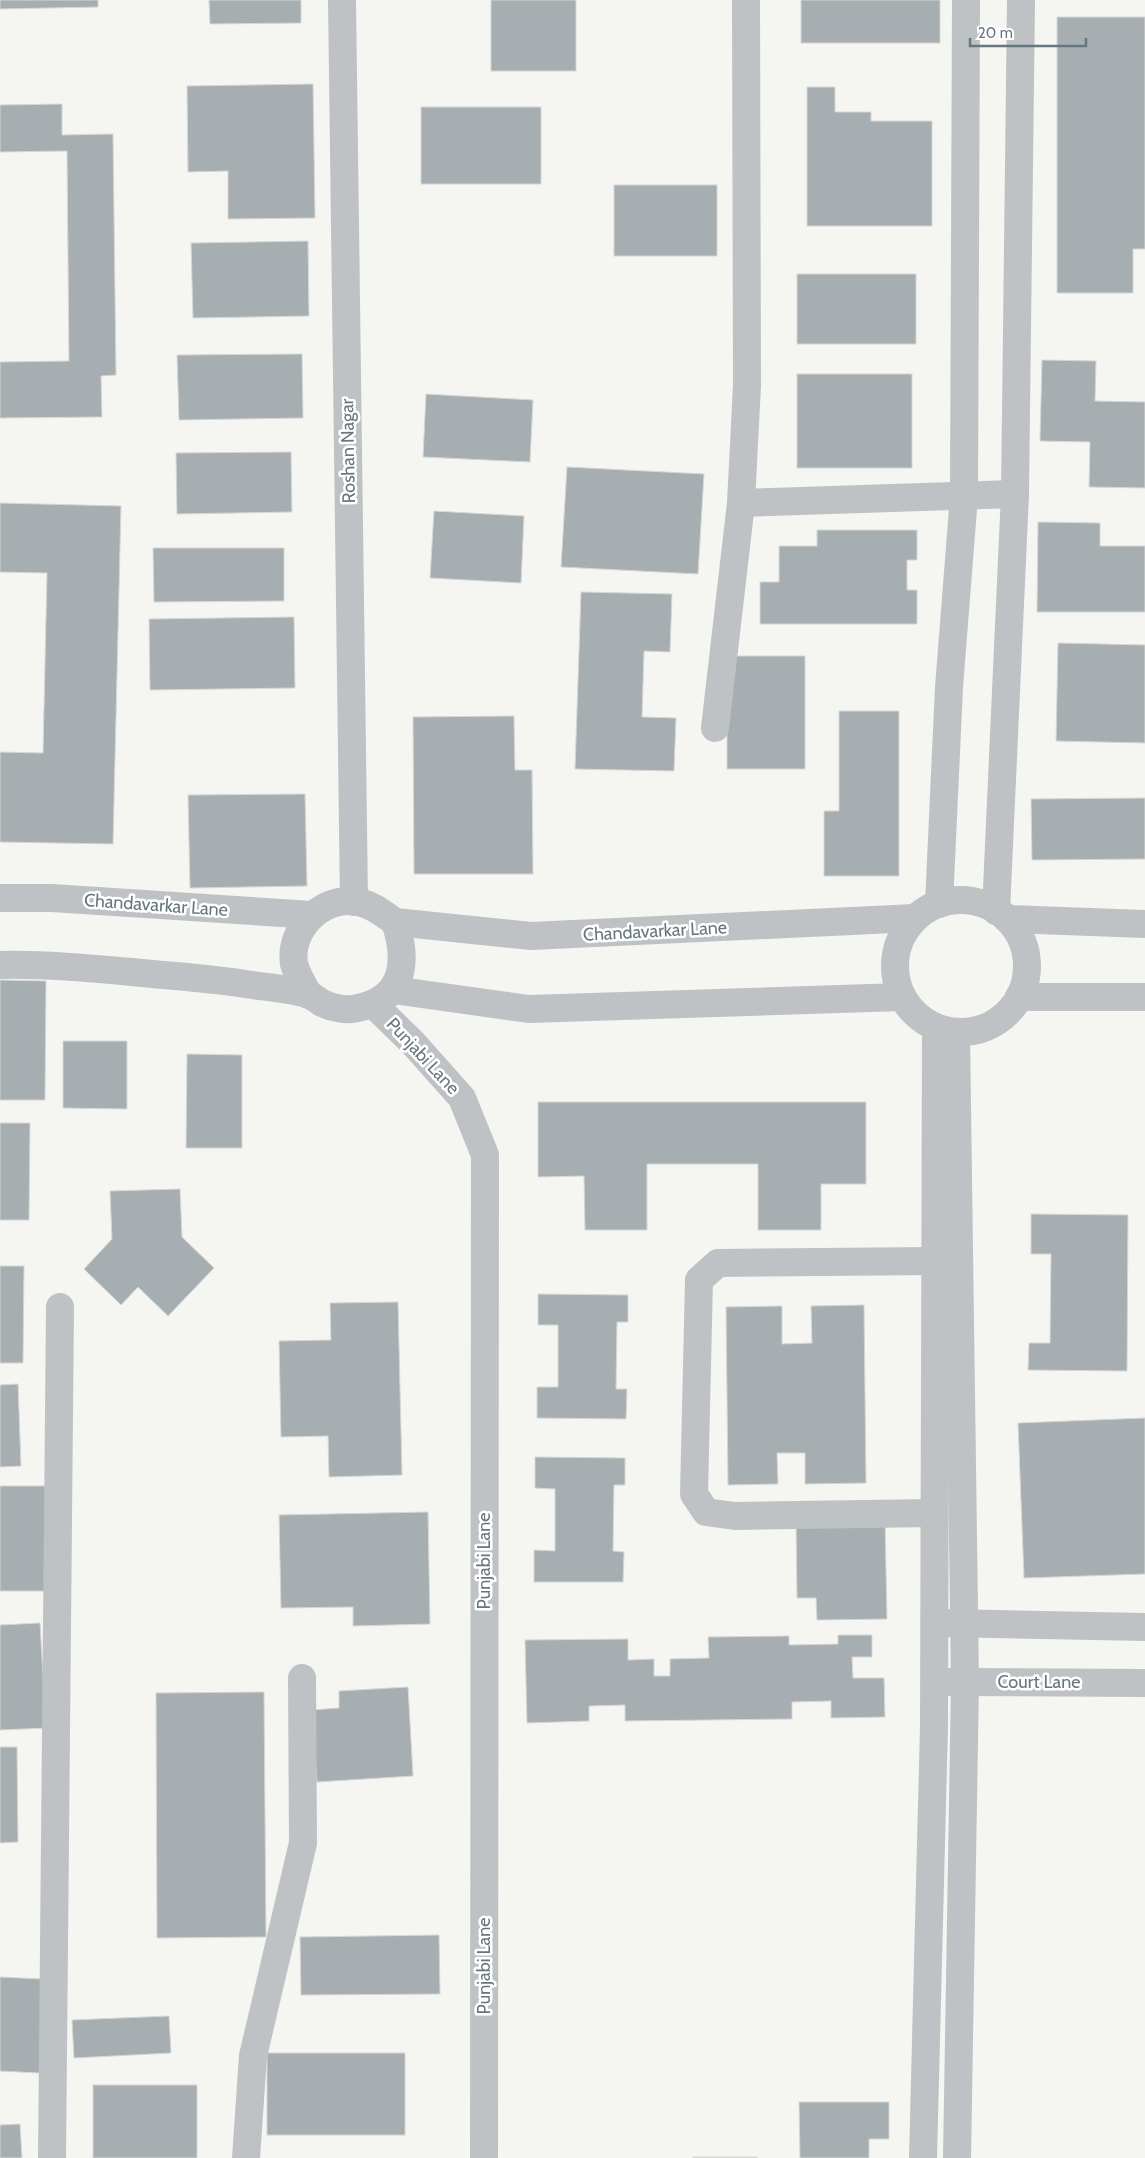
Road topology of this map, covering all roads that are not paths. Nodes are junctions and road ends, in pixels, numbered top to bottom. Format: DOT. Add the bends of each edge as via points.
graph roads {
  1 [pos="342,0"];
  2 [pos="746,0"];
  3 [pos="966,0"];
  4 [pos="1021,0"];
  5 [pos="1015,494"];
  6 [pos="964,496"];
  7 [pos="741,503"];
  8 [pos="715,728"];
  9 [pos="0,898"];
  10 [pos="354,902"];
  11 [pos="939,904"];
  12 [pos="312,915"];
  13 [pos="1002,915"];
  14 [pos="916,918"];
  15 [pos="395,922"];
  16 [pos="1145,924"];
  17 [pos="0,965"];
  18 [pos="309,995"];
  19 [pos="383,997"];
  20 [pos="902,997"];
  21 [pos="1019,997"];
  22 [pos="1145,997"];
  23 [pos="946,1030"];
  24 [pos="935,1261"];
  25 [pos="60,1307"];
  26 [pos="934,1513"];
  27 [pos="934,1623"];
  28 [pos="964,1623"];
  29 [pos="1145,1627"];
  30 [pos="302,1678"];
  31 [pos="934,1682"];
  32 [pos="965,1682"];
  33 [pos="1145,1683"];
  34 [pos="52,2158"];
  35 [pos="246,2158"];
  36 [pos="484,2158"];
  37 [pos="923,2158"];
  38 [pos="957,2158"];
  1 -- 10 [label="street, Roshan Nagar"];
  2 -- 7 [label="street" via="747,385"];
  3 -- 6 [label="street"];
  4 -- 5 [label="street"];
  5 -- 6 [label="street"];
  5 -- 13 [label="street"];
  6 -- 7 [label="street"];
  6 -- 11 [label="street" via="949,686"];
  7 -- 8 [label="street"];
  9 -- 12 [label="street, Chandavarkar Lane" via="52,898"];
  10 -- 12 [label="street, Chandavarkar Lane" via="343,901 326,906"];
  10 -- 15 [label="street, Chandavarkar Lane" via="379,910"];
  11 -- 13 [label="street" via="970,900"];
  11 -- 14 [label="street"];
  12 -- 18 [label="street, Chandavarkar Lane" via="301,929 294,954 294,963"];
  13 -- 16 [label="street"];
  13 -- 21 [label="street" via="1022,940 1028,962 1025,984"];
  14 -- 15 [label="street, Chandavarkar Lane" via="531,936"];
  14 -- 20 [label="street" via="900,940 894,960 895,981"];
  15 -- 19 [label="street" via="403,958 399,976"];
  17 -- 18 [label="street" via="37,964 221,980"];
  18 -- 19 [label="street" via="340,1009 357,1009"];
  19 -- 20 [label="street" via="529,1010"];
  19 -- 36 [label="street, Punjabi Lane" via="413,1043 462,1098 485,1155"];
  20 -- 23 [label="street" via="917,1016"];
  21 -- 22 [label="street"];
  21 -- 23 [label="street" via="999,1021 978,1031"];
  23 -- 24 [label="street"];
  23 -- 28 [label="street"];
  24 -- 26 [label="street"];
  24 -- 26 [label="street" via="718,1262 699,1280 694,1494 706,1512 735,1516"];
  25 -- 34 [label="street"];
  26 -- 27 [label="street"];
  27 -- 28 [label="street"];
  27 -- 31 [label="street"];
  28 -- 29 [label="street"];
  28 -- 32 [label="street"];
  30 -- 35 [label="street" via="303,1843 253,2056"];
  31 -- 32 [label="street, Court Lane"];
  31 -- 37 [label="street"];
  32 -- 33 [label="street, Court Lane"];
  32 -- 38 [label="street"];
}
